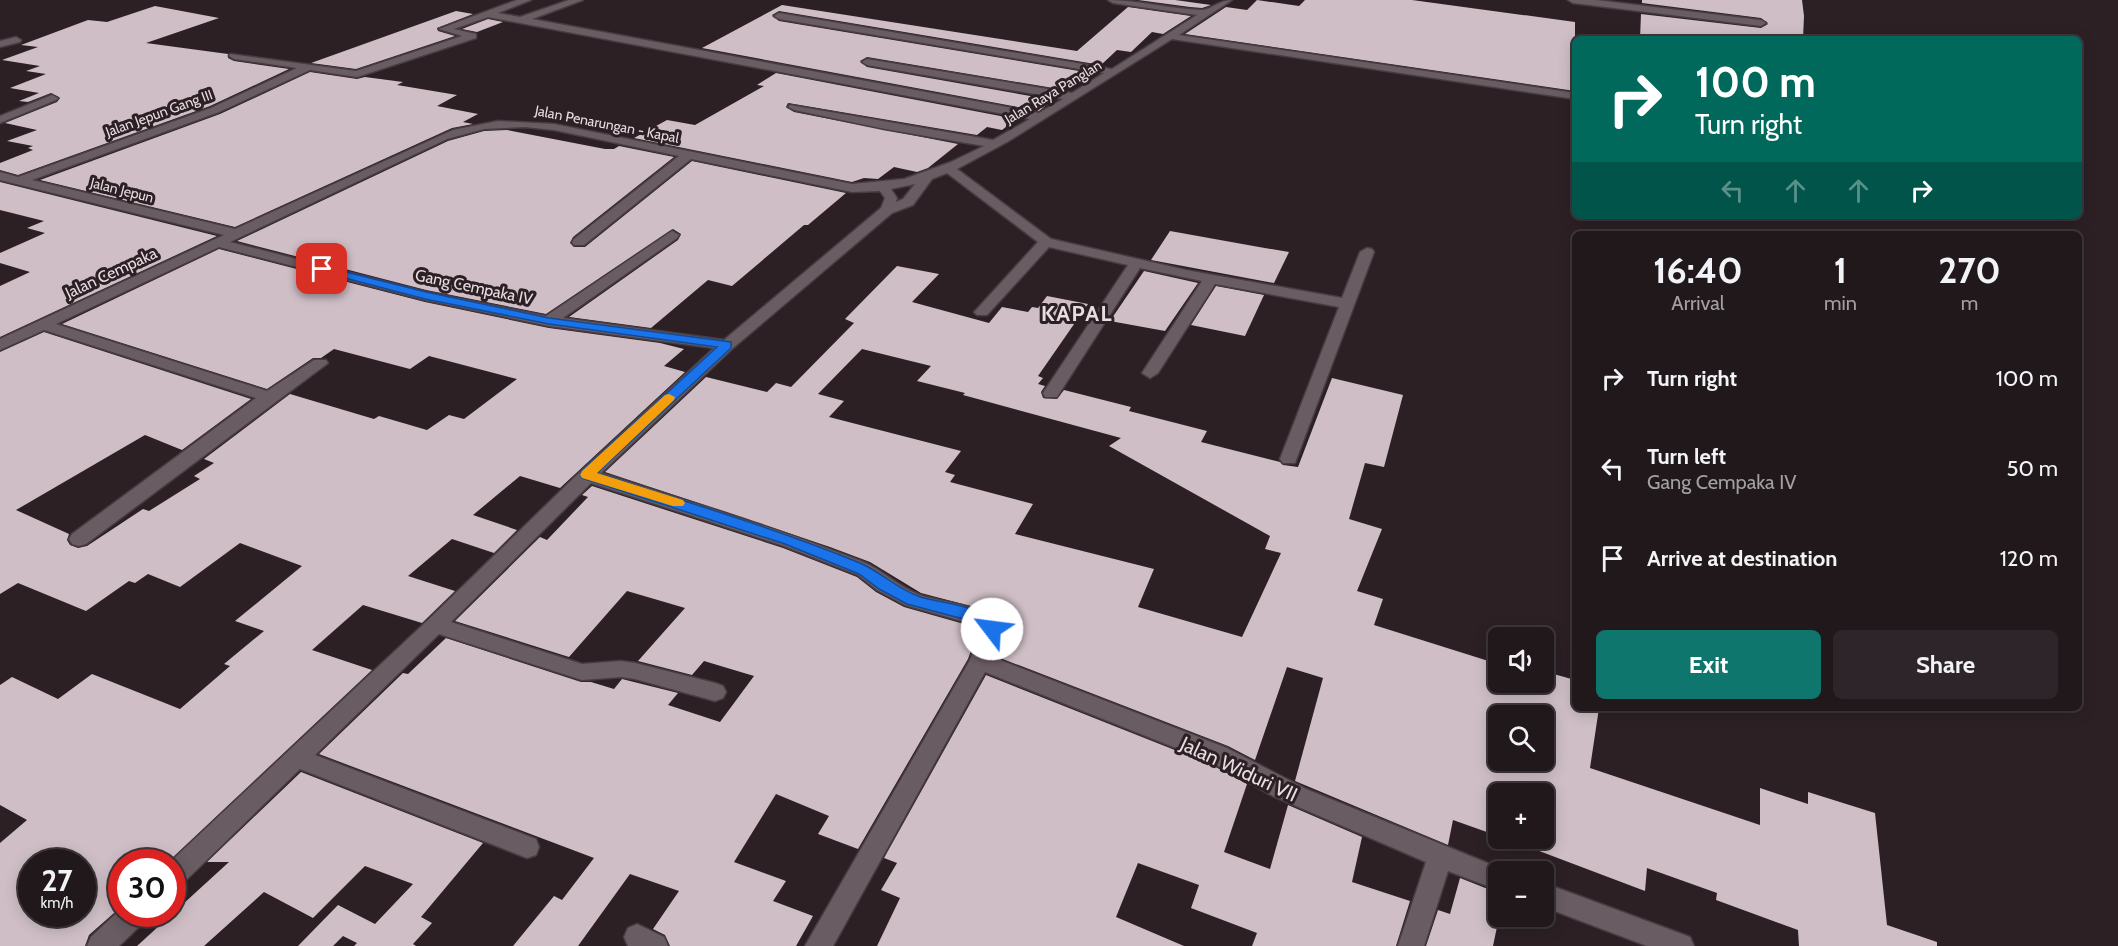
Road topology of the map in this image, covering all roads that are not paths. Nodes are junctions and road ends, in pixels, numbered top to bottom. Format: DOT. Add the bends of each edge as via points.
graph roads {
  1 [pos="526,0"];
  2 [pos="578,0"];
  3 [pos="1113,0"];
  4 [pos="1227,0"];
  5 [pos="1573,0"];
  6 [pos="1206,13"];
  7 [pos="488,14"];
  8 [pos="779,16"];
  9 [pos="520,20"];
  10 [pos="1761,22"];
  11 [pos="1168,36"];
  12 [pos="16,40"];
  13 [pos="0,44"];
  14 [pos="234,56"];
  15 [pos="967,58"];
  16 [pos="867,62"];
  17 [pos="307,68"];
  18 [pos="1114,72"];
  19 [pos="1101,80"];
  20 [pos="796,82"];
  21 [pos="1572,96"];
  22 [pos="1074,97"];
  23 [pos="52,98"];
  24 [pos="794,107"];
  25 [pos="1040,117"];
  26 [pos="0,120"];
  27 [pos="1026,126"];
  28 [pos="994,144"];
  29 [pos="687,156"];
  30 [pos="950,169"];
  31 [pos="0,176"];
  32 [pos="926,178"];
  33 [pos="20,180"];
  34 [pos="884,188"];
  35 [pos="887,210"];
  36 [pos="237,234"];
  37 [pos="672,235"];
  38 [pos="579,242"];
  39 [pos="1046,242"];
  40 [pos="218,243"];
  41 [pos="1367,252"];
  42 [pos="1136,263"];
  43 [pos="1211,278"];
  44 [pos="1348,304"];
  45 [pos="982,312"];
  46 [pos="549,321"];
  47 [pos="43,325"];
  48 [pos="0,345"];
  49 [pos="727,345"];
  50 [pos="320,363"];
  51 [pos="1150,373"];
  52 [pos="1051,393"];
  53 [pos="269,397"];
  54 [pos="1289,459"];
  55 [pos="587,475"];
  56 [pos="79,539"];
  57 [pos="435,625"];
  58 [pos="980,661"];
  59 [pos="715,692"];
  60 [pos="297,758"];
  61 [pos="526,848"];
  62 [pos="1440,857"];
  63 [pos="186,864"];
  64 [pos="1488,875"];
  65 [pos="1554,899"];
  66 [pos="120,927"];
  67 [pos="100,946"];
  68 [pos="818,946"];
  69 [pos="1411,946"];
  70 [pos="1681,946"];
  1 -- 7 [label="street"];
  2 -- 9 [label="street"];
  3 -- 6 [label="street"];
  4 -- 6 [label="street, Jalan Raya Panglan"];
  5 -- 10 [label="street"];
  6 -- 11 [label="street, Jalan Raya Panglan"];
  7 -- 9 [label="street"];
  7 -- 17 [label="street" via="444,29 473,36 357,74"];
  8 -- 18 [label="street"];
  9 -- 25 [label="street"];
  11 -- 18 [label="street, Jalan Raya Panglan"];
  11 -- 21 [label="street"];
  12 -- 13 [label="street"];
  14 -- 17 [label="street"];
  15 -- 19 [label="street"];
  16 -- 22 [label="street"];
  17 -- 33 [label="street, Jalan Jepun Gang III" via="215,110"];
  18 -- 19 [label="street, Jalan Raya Panglan"];
  19 -- 22 [label="street, Jalan Raya Panglan"];
  20 -- 27 [label="street"];
  22 -- 25 [label="street, Jalan Raya Panglan"];
  23 -- 26 [label="street"];
  24 -- 28 [label="street"];
  25 -- 27 [label="street, Jalan Raya Panglan"];
  27 -- 28 [label="street, Jalan Raya Panglan"];
  28 -- 30 [label="street, Jalan Raya Panglan"];
  29 -- 34 [label="street, Jalan Penarungan - Kapal" via="831,185"];
  29 -- 36 [label="street, Jalan Penarungan - Kapal" via="554,127 511,123 476,126 443,136"];
  29 -- 38 [label="street"];
  30 -- 32 [label="street, Jalan Raya Panglan"];
  30 -- 39 [label="street"];
  31 -- 33 [label="street, Jalan Jepun"];
  32 -- 34 [label="street, Jalan Raya Panglan"];
  32 -- 35 [label="street" via="908,202"];
  33 -- 36 [label="street, Jalan Jepun"];
  34 -- 35 [label="street" via="891,198"];
  35 -- 49 [label="street"];
  36 -- 40 [label="street, Jalan Cempaka"];
  37 -- 46 [label="street"];
  39 -- 42 [label="street"];
  39 -- 45 [label="street"];
  40 -- 46 [label="street, Gang Cempaka IV" via="425,296"];
  40 -- 47 [label="street, Jalan Cempaka"];
  41 -- 44 [label="street"];
  42 -- 43 [label="street"];
  42 -- 52 [label="street"];
  43 -- 44 [label="street"];
  43 -- 51 [label="street"];
  44 -- 54 [label="street"];
  46 -- 49 [label="street, Gang Cempaka IV"];
  47 -- 48 [label="street, Jalan Cempaka"];
  47 -- 53 [label="street"];
  49 -- 55 [label="street"];
  50 -- 53 [label="street"];
  53 -- 56 [label="street"];
  55 -- 57 [label="street"];
  55 -- 58 [label="street" via="790,541 865,570 912,600 986,622 992,629"];
  57 -- 59 [label="street" via="582,672 635,671"];
  57 -- 60 [label="street"];
  58 -- 62 [label="street, Jalan Widuri VII" via="1219,756 1274,787"];
  58 -- 68 [label="street"];
  60 -- 61 [label="street"];
  60 -- 63 [label="street"];
  62 -- 64 [label="street, Jalan Widuri VII"];
  62 -- 69 [label="street"];
  65 -- 70 [label="street"];
  66 -- 67 [label="street"];
}
